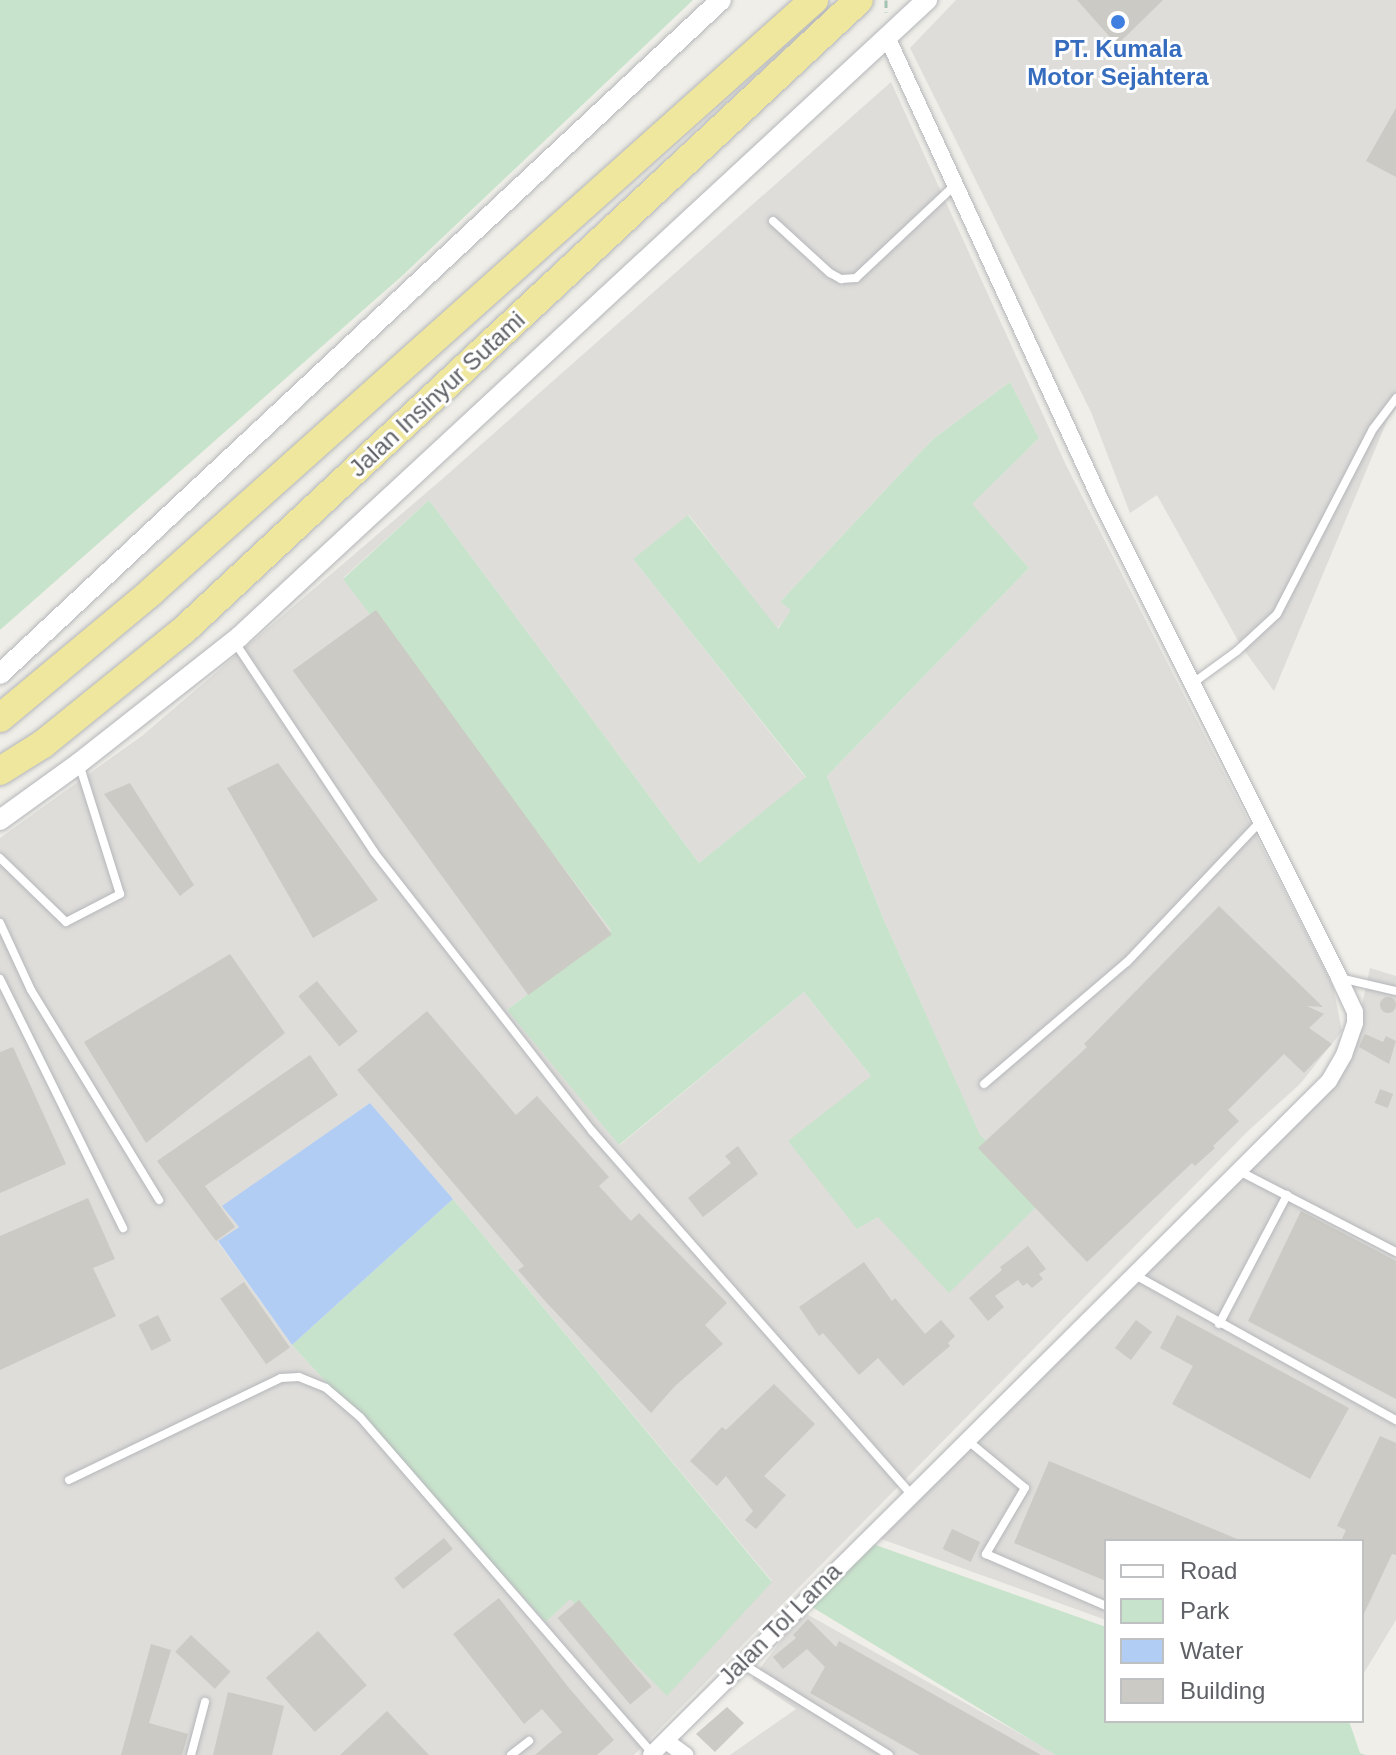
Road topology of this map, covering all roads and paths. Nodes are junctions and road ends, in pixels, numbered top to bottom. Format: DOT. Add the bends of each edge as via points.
graph roads {
  1 [pos="721,0"];
  2 [pos="814,0"];
  3 [pos="859,0"];
  4 [pos="927,0"];
  5 [pos="887,37"];
  6 [pos="954,186"];
  7 [pos="773,221"];
  8 [pos="1396,398"];
  9 [pos="234,641"];
  10 [pos="0,674"];
  11 [pos="1192,683"];
  12 [pos="0,718"];
  13 [pos="79,763"];
  14 [pos="0,771"];
  15 [pos="0,820"];
  16 [pos="1261,820"];
  17 [pos="0,858"];
  18 [pos="0,923"];
  19 [pos="1339,977"];
  20 [pos="0,979"];
  21 [pos="1396,991"];
  22 [pos="984,1084"];
  23 [pos="1238,1170"];
  24 [pos="1287,1195"];
  25 [pos="159,1200"];
  26 [pos="123,1228"];
  27 [pos="1396,1252"];
  28 [pos="1134,1275"];
  29 [pos="1219,1324"];
  30 [pos="1396,1420"];
  31 [pos="966,1439"];
  32 [pos="69,1480"];
  33 [pos="911,1494"];
  34 [pos="1104,1605"];
  35 [pos="740,1663"];
  36 [pos="205,1702"];
  37 [pos="529,1741"];
  38 [pos="666,1741"];
  39 [pos="652,1754"];
  40 [pos="191,1755"];
  41 [pos="511,1755"];
  42 [pos="685,1755"];
  43 [pos="889,1755"];
  1 -- 10 [label="street"];
  2 -- 12 [label="highway, Jalan Insinyur Sutami" via="151,592"];
  3 -- 14 [label="highway, Jalan Insinyur Sutami" via="184,630 43,744"];
  4 -- 5 [label="street"];
  5 -- 6 [label="street, Jalan Tol Lama"];
  5 -- 9 [label="street"];
  6 -- 7 [label="lane" via="856,278 830,273"];
  6 -- 11 [label="street, Jalan Tol Lama"];
  8 -- 11 [label="lane" via="1373,429 1277,614"];
  9 -- 13 [label="street"];
  9 -- 33 [label="lane" via="374,852 592,1131"];
  11 -- 16 [label="street, Jalan Tol Lama"];
  13 -- 15 [label="street"];
  13 -- 17 [label="lane" via="120,894 66,922"];
  16 -- 19 [label="street, Jalan Tol Lama"];
  16 -- 22 [label="lane" via="1127,962"];
  18 -- 25 [label="lane" via="31,990"];
  19 -- 21 [label="lane"];
  19 -- 23 [label="street, Jalan Tol Lama" via="1355,1012 1344,1055 1329,1081"];
  20 -- 26 [label="lane"];
  23 -- 24 [label="lane"];
  23 -- 28 [label="street, Jalan Tol Lama"];
  24 -- 27 [label="lane"];
  24 -- 29 [label="lane"];
  28 -- 29 [label="lane"];
  28 -- 31 [label="street, Jalan Tol Lama"];
  29 -- 30 [label="lane"];
  31 -- 33 [label="street, Jalan Tol Lama"];
  31 -- 34 [label="lane" via="1025,1488 986,1554"];
  32 -- 39 [label="lane" via="281,1378 299,1377 326,1388 360,1417"];
  33 -- 35 [label="street, Jalan Tol Lama"];
  35 -- 38 [label="street, Jalan Tol Lama"];
  35 -- 43 [label="lane"];
  36 -- 40 [label="lane"];
  37 -- 41 [label="lane"];
  38 -- 39 [label="street, Jalan Tol Lama"];
  38 -- 42 [label="street"];
}
